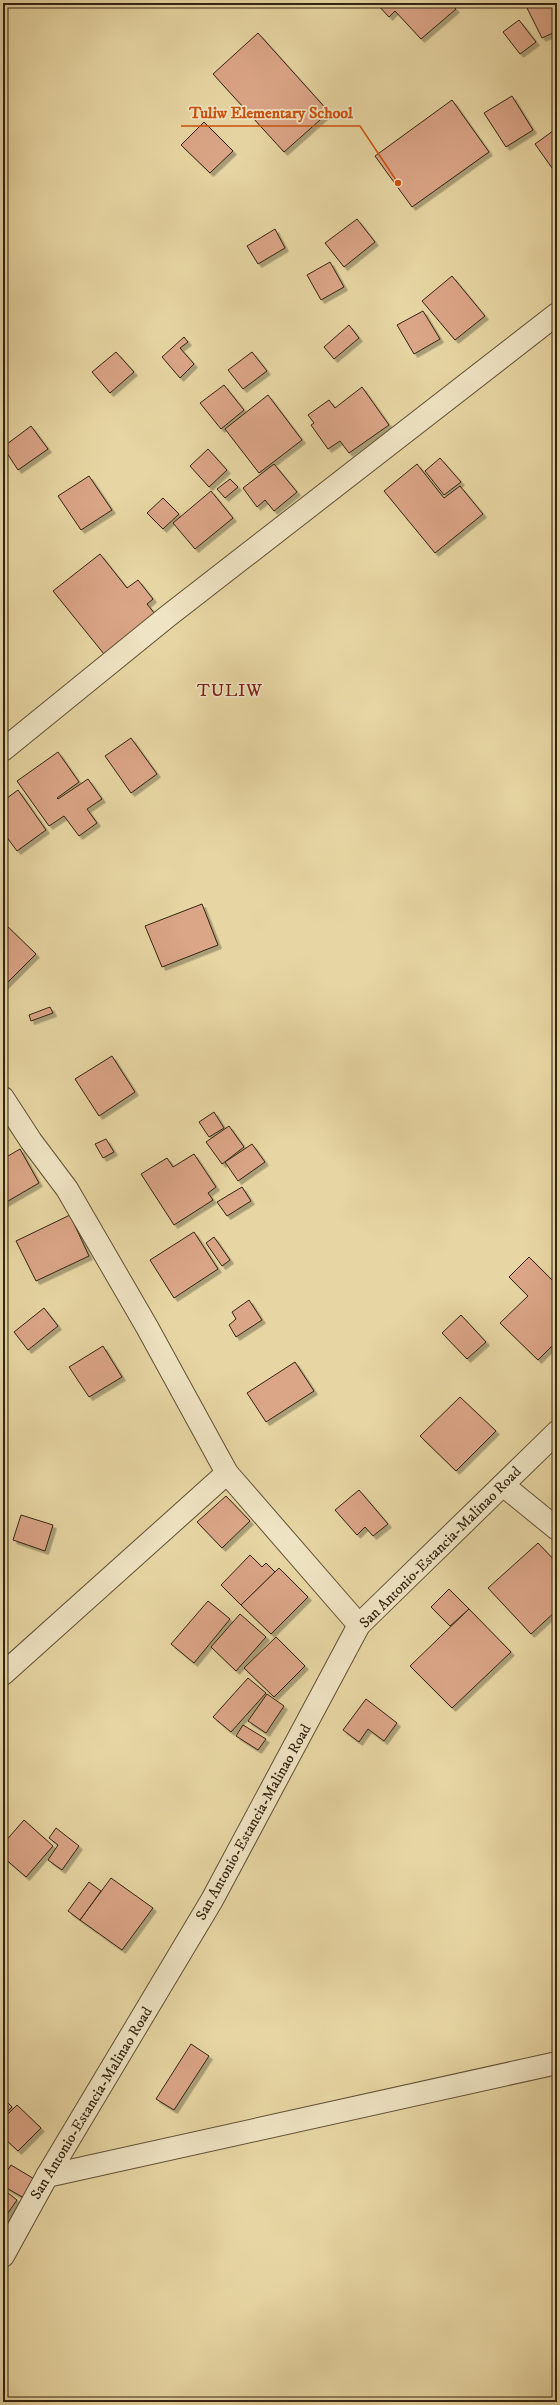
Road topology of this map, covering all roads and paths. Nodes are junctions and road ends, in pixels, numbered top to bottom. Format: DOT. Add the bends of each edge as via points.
graph roads {
  1 [pos="557,314"];
  2 [pos="3,750"];
  3 [pos="3,1098"];
  4 [pos="557,1432"];
  5 [pos="227,1473"];
  6 [pos="503,1485"];
  7 [pos="557,1529"];
  8 [pos="359,1625"];
  9 [pos="3,1674"];
  10 [pos="557,2064"];
  11 [pos="46,2176"];
  12 [pos="3,2256"];
  1 -- 2 [label="street" via="175,612"];
  3 -- 5 [label="street" via="31,1141 67,1188"];
  4 -- 6 [label="street, San Antonio-Estancia-Malinao Road"];
  5 -- 8 [label="street"];
  5 -- 9 [label="street"];
  6 -- 7 [label="street"];
  6 -- 8 [label="street, San Antonio-Estancia-Malinao Road"];
  8 -- 11 [label="street, San Antonio-Estancia-Malinao Road" via="212,1900"];
  10 -- 11 [label="street"];
  11 -- 12 [label="street, San Antonio-Estancia-Malinao Road"];
}
